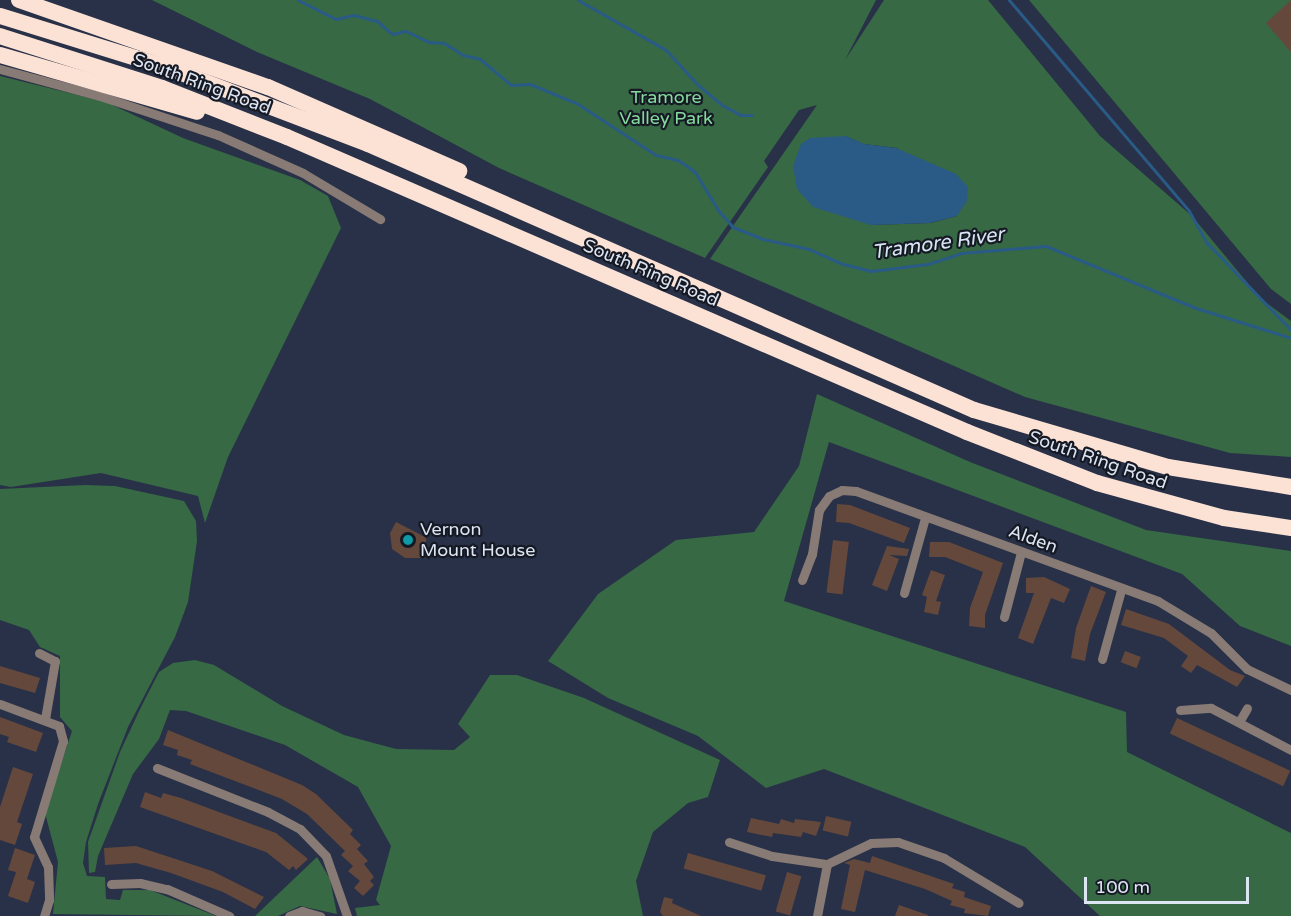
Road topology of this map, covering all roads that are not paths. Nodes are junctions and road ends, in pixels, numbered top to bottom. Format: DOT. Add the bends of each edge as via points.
graph roads {
  1 [pos="19,0"];
  2 [pos="54,11"];
  3 [pos="0,16"];
  4 [pos="0,36"];
  5 [pos="0,55"];
  6 [pos="0,69"];
  7 [pos="171,69"];
  8 [pos="287,137"];
  9 [pos="380,219"];
  10 [pos="572,231"];
  11 [pos="1291,488"];
  12 [pos="925,518"];
  13 [pos="1291,528"];
  14 [pos="1021,552"];
  15 [pos="797,560"];
  16 [pos="808,564"];
  17 [pos="802,580"];
  18 [pos="1121,590"];
  19 [pos="904,593"];
  20 [pos="1004,617"];
  21 [pos="39,654"];
  22 [pos="1102,659"];
  23 [pos="1291,690"];
  24 [pos="0,704"];
  25 [pos="1247,708"];
  26 [pos="1180,710"];
  27 [pos="45,719"];
  28 [pos="1239,722"];
  29 [pos="1291,750"];
  30 [pos="157,768"];
  31 [pos="729,842"];
  32 [pos="827,864"];
  33 [pos="111,884"];
  34 [pos="1019,903"];
  35 [pos="44,916"];
  36 [pos="229,916"];
  37 [pos="289,916"];
  38 [pos="320,916"];
  39 [pos="347,916"];
  40 [pos="817,916"];
  1 -- 2 [label="highway"];
  2 -- 7 [label="highway"];
  2 -- 10 [label="highway" via="268,87 491,186"];
  3 -- 7 [label="highway, South Ring Road"];
  4 -- 8 [label="highway, South Ring Road" via="162,88"];
  5 -- 8 [label="highway"];
  6 -- 9 [label="street" via="218,135 303,173"];
  7 -- 10 [label="highway, South Ring Road" via="368,144"];
  8 -- 13 [label="highway, South Ring Road" via="967,432 1086,479 1160,503"];
  10 -- 11 [label="highway, South Ring Road" via="974,410 1168,467"];
  12 -- 14 [label="street, Alden"];
  12 -- 16 [label="street, Alden" via="856,491 842,490 828,496 819,510"];
  12 -- 19 [label="street"];
  14 -- 18 [label="street, Alden"];
  14 -- 20 [label="street"];
  15 -- 16 [label="street"];
  16 -- 17 [label="street, Alden"];
  18 -- 22 [label="street" via="1112,643"];
  18 -- 23 [label="street, Alden" via="1158,601 1186,616 1211,633 1247,669"];
  21 -- 27 [label="street" via="55,661"];
  24 -- 27 [label="street"];
  25 -- 28 [label="street"];
  26 -- 28 [label="street" via="1211,708"];
  27 -- 35 [label="street" via="59,726 63,741 34,837 48,867 49,900"];
  28 -- 29 [label="street"];
  30 -- 39 [label="street" via="268,812 300,829 326,856"];
  31 -- 32 [label="street" via="772,856"];
  32 -- 34 [label="street" via="871,843 898,842 944,858"];
  32 -- 40 [label="street"];
  33 -- 36 [label="street" via="140,883 167,889"];
  37 -- 38 [label="street" via="302,911"];
}
